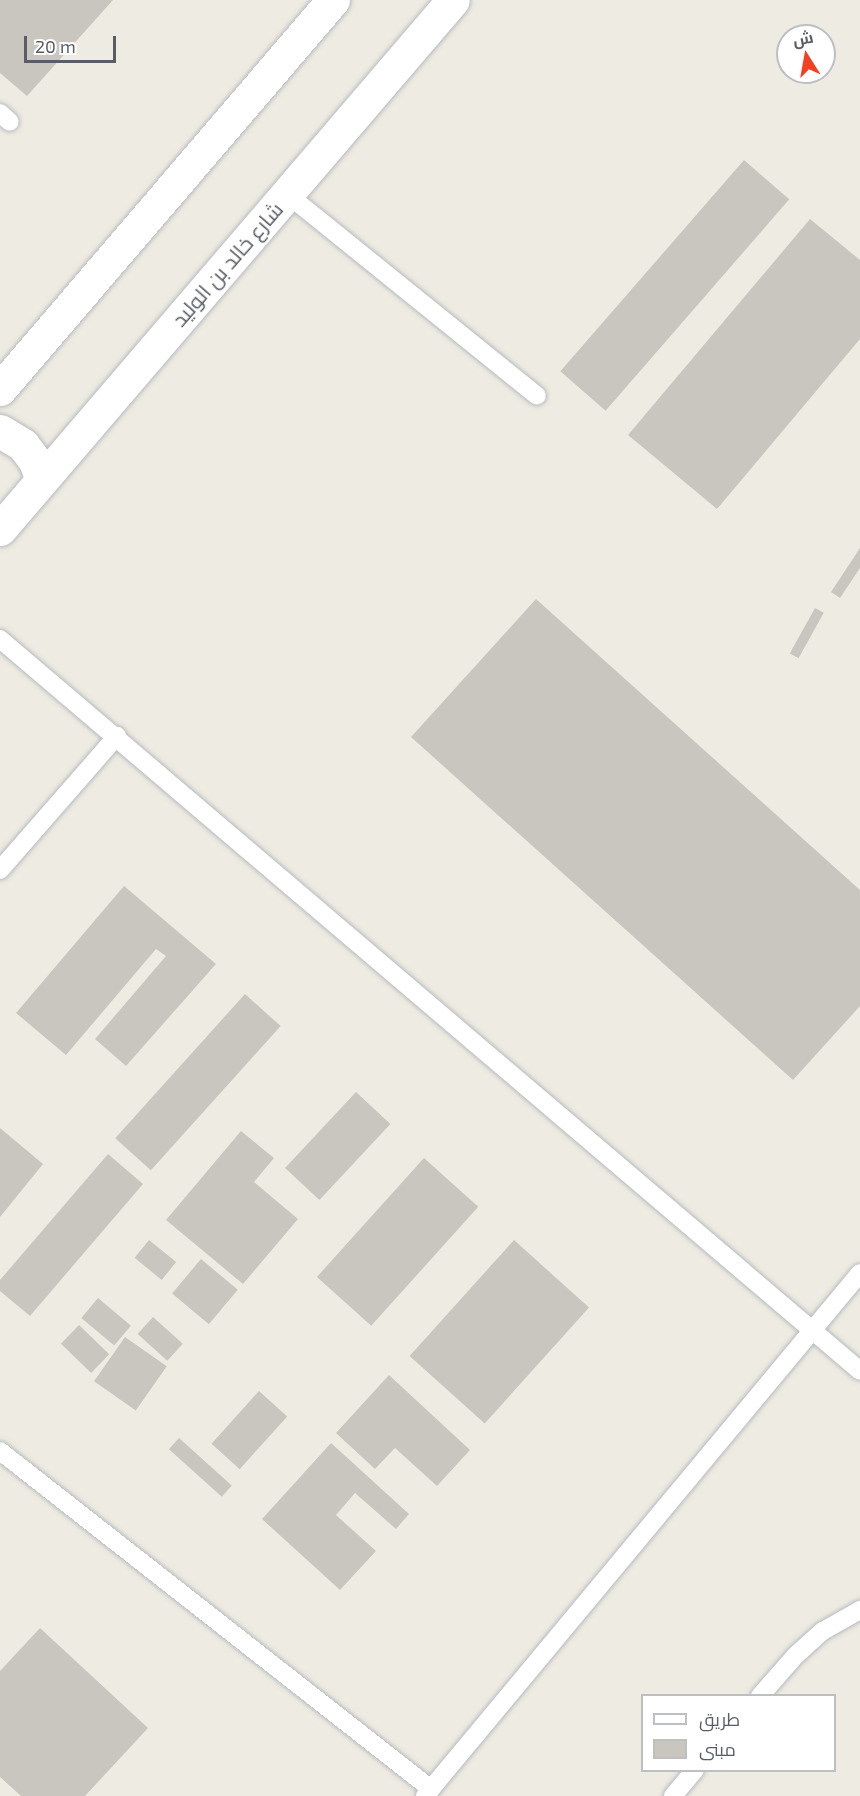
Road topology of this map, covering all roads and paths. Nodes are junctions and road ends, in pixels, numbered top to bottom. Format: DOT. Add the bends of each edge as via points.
graph roads {
  1 [pos="333,0"];
  2 [pos="453,0"];
  3 [pos="287,194"];
  4 [pos="0,389"];
  5 [pos="537,396"];
  6 [pos="0,431"];
  7 [pos="42,480"];
  8 [pos="0,529"];
  9 [pos="0,639"];
  10 [pos="117,736"];
  11 [pos="0,870"];
  12 [pos="860,1273"];
  13 [pos="812,1330"];
  14 [pos="860,1371"];
  15 [pos="0,1451"];
  16 [pos="860,1610"];
  17 [pos="761,1694"];
  18 [pos="693,1772"];
  19 [pos="428,1792"];
  20 [pos="673,1796"];
  1 -- 4 [label="main road"];
  2 -- 3 [label="main road, شارع خالد بن الوليد"];
  3 -- 5 [label="lane"];
  3 -- 7 [label="main road, شارع خالد بن الوليد"];
  6 -- 7 [label="main road" via="23,445"];
  7 -- 8 [label="main road, شارع خالد بن الوليد"];
  9 -- 10 [label="lane"];
  10 -- 11 [label="lane"];
  10 -- 13 [label="lane"];
  12 -- 13 [label="lane"];
  13 -- 14 [label="lane"];
  13 -- 19 [label="lane"];
  15 -- 19 [label="lane"];
  16 -- 17 [label="lane" via="823,1631"];
  18 -- 20 [label="lane"];
}
